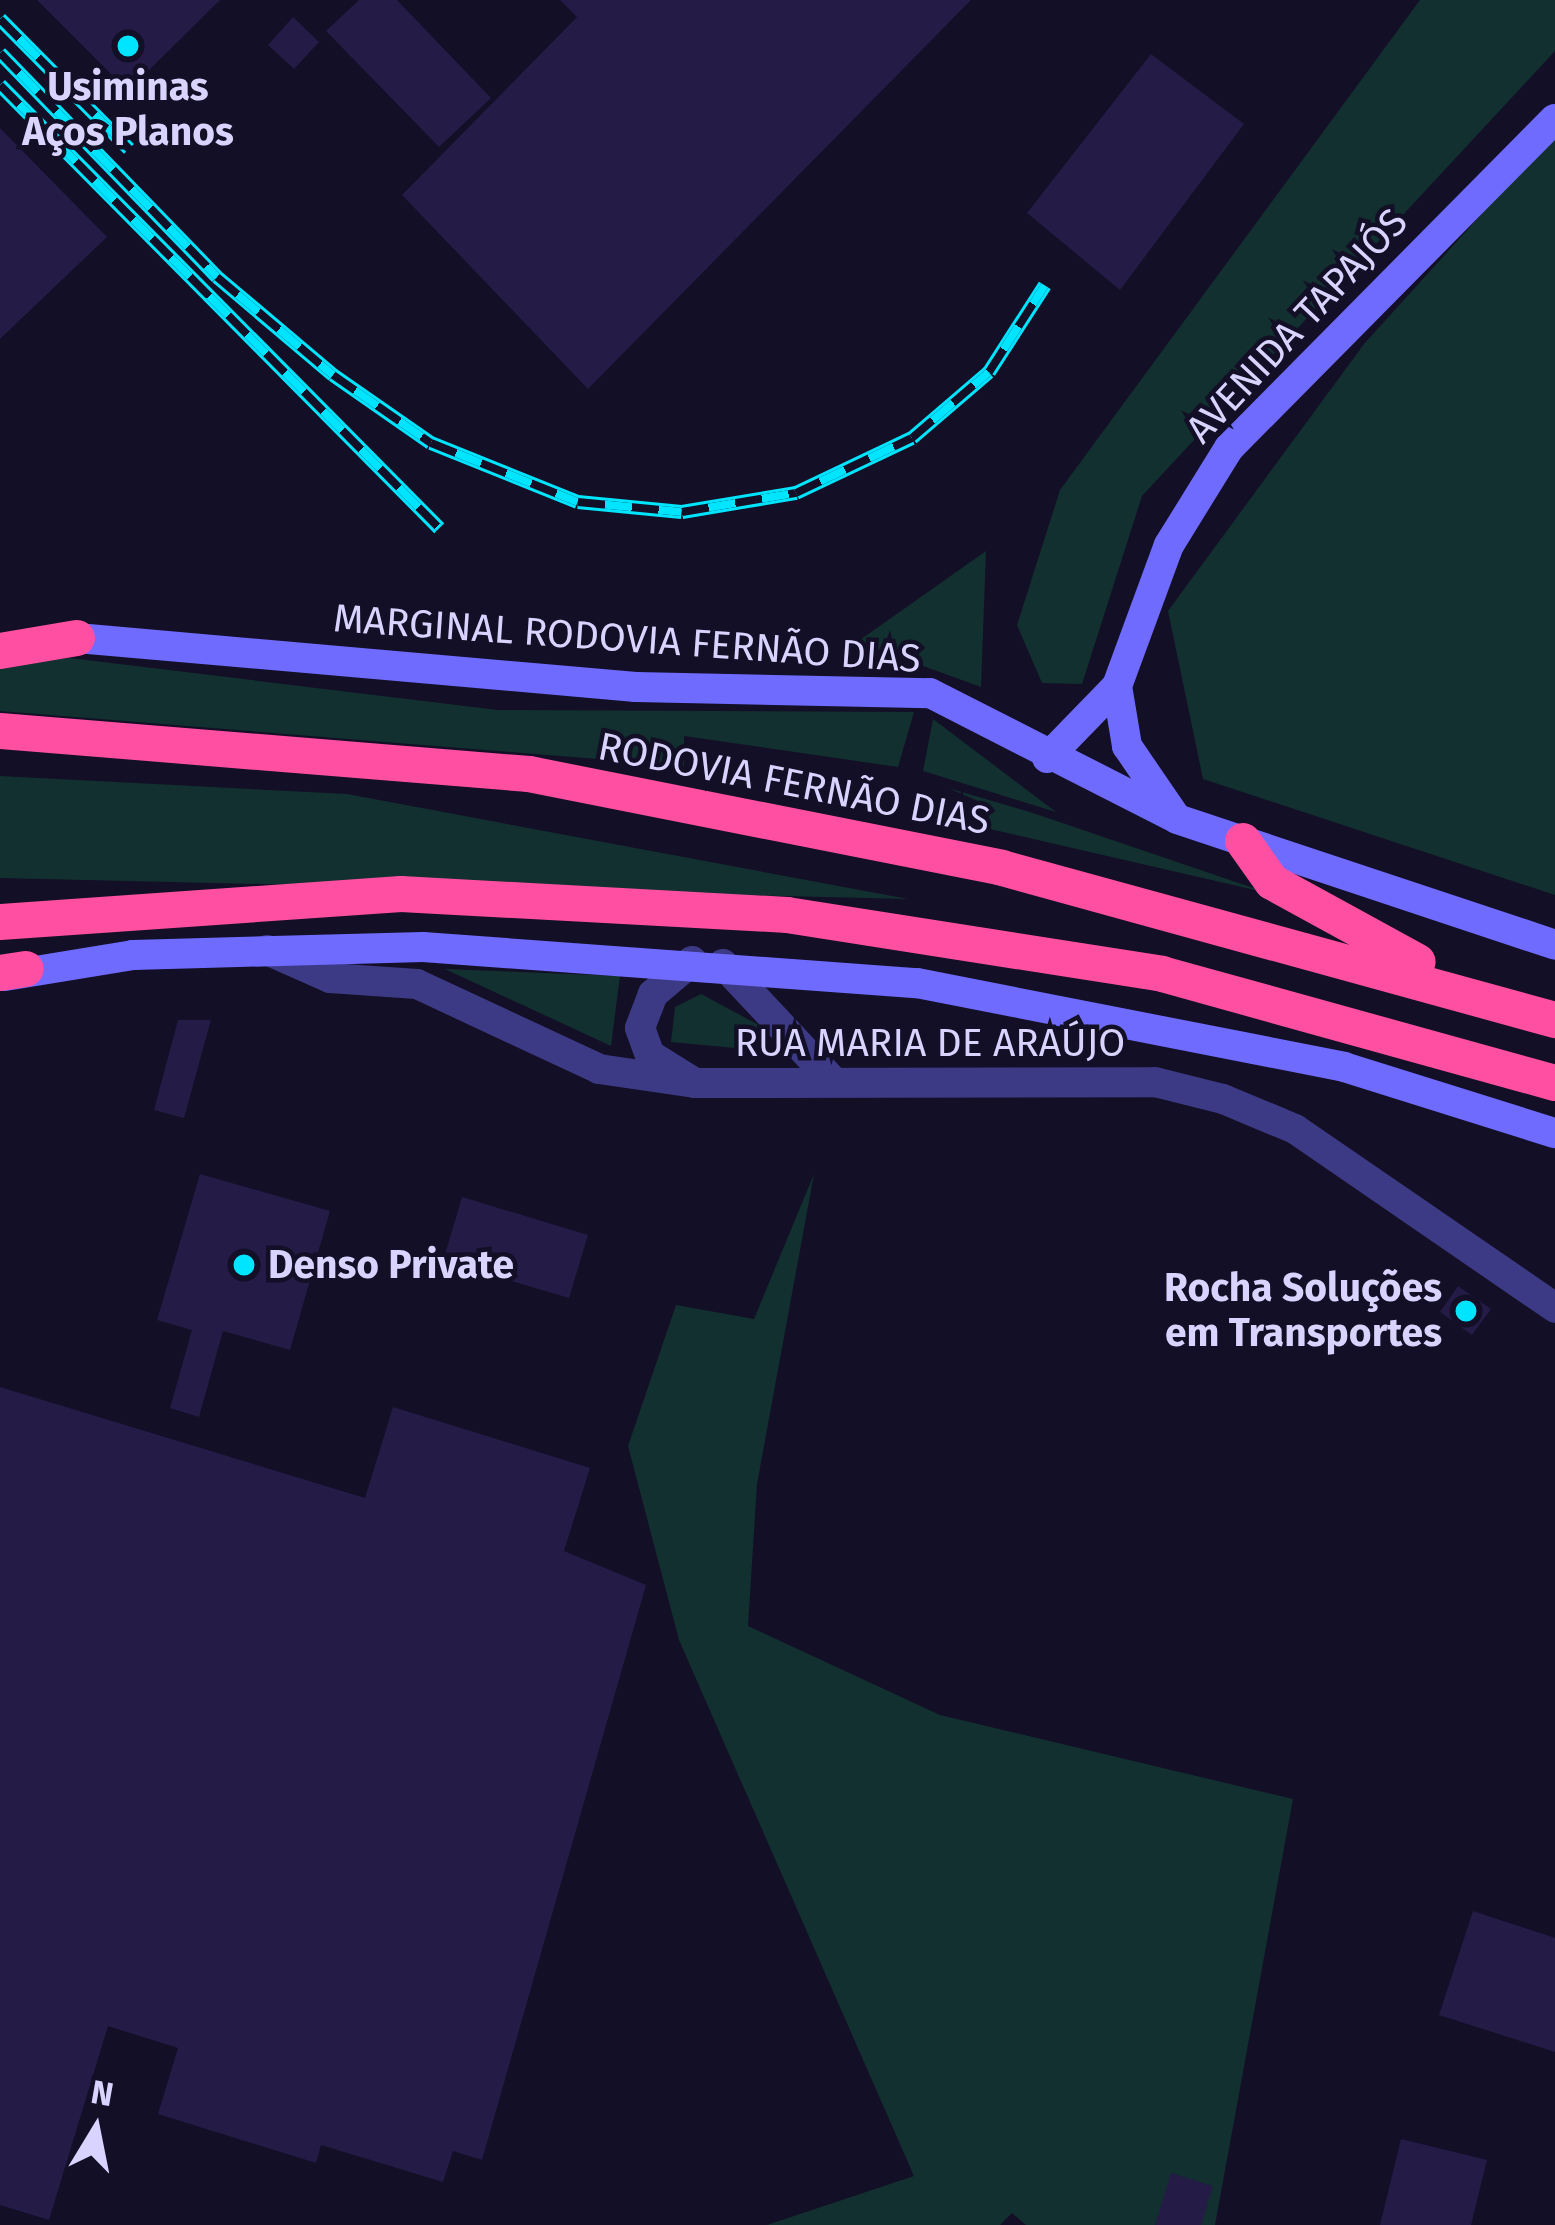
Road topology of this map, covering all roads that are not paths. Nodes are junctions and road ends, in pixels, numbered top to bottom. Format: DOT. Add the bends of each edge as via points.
graph roads {
  1 [pos="1555,119"];
  2 [pos="76,638"];
  3 [pos="0,651"];
  4 [pos="1117,686"];
  5 [pos="0,731"];
  6 [pos="1047,758"];
  7 [pos="1177,819"];
  8 [pos="1243,841"];
  9 [pos="0,922"];
  10 [pos="1555,945"];
  11 [pos="266,950"];
  12 [pos="707,962"];
  13 [pos="9,973"];
  14 [pos="1478,996"];
  15 [pos="1555,1020"];
  16 [pos="833,1081"];
  17 [pos="694,1083"];
  18 [pos="1555,1083"];
  19 [pos="1555,1133"];
  20 [pos="1555,1308"];
  1 -- 4 [label="main road, AVENIDA TAPAJÓS" via="1229,448 1169,545"];
  2 -- 3 [label="highway"];
  2 -- 6 [label="main road, MARGINAL RODOVIA FERNÃO DIAS" via="636,687 929,694"];
  4 -- 6 [label="main road, AVENIDA TAPAJÓS"];
  4 -- 7 [label="main road, AVENIDA TAPAJÓS" via="1127,746"];
  5 -- 14 [label="highway, RODOVIA FERNÃO DIAS" via="529,774 1002,868"];
  6 -- 7 [label="main road, MARGINAL RODOVIA FERNÃO DIAS"];
  7 -- 8 [label="main road, MARGINAL RODOVIA FERNÃO DIAS"];
  8 -- 10 [label="main road, MARGINAL RODOVIA FERNÃO DIAS"];
  8 -- 14 [label="highway" via="1272,882"];
  9 -- 18 [label="highway" via="401,894 787,915 1162,974"];
  11 -- 12 [label="main road"];
  11 -- 13 [label="main road"];
  11 -- 17 [label="street, RUA MARIA DE ARAÚJO" via="330,978 417,984 599,1069"];
  12 -- 16 [label="street"];
  12 -- 17 [label="street" via="653,994 640,1028 650,1055"];
  12 -- 19 [label="main road" via="996,992 1153,1023"];
  14 -- 15 [label="highway, RODOVIA FERNÃO DIAS"];
  16 -- 17 [label="street, RUA MARIA DE ARAÚJO"];
  16 -- 20 [label="street, RUA MARIA DE ARAÚJO" via="1155,1082 1223,1099 1295,1129"];
}
